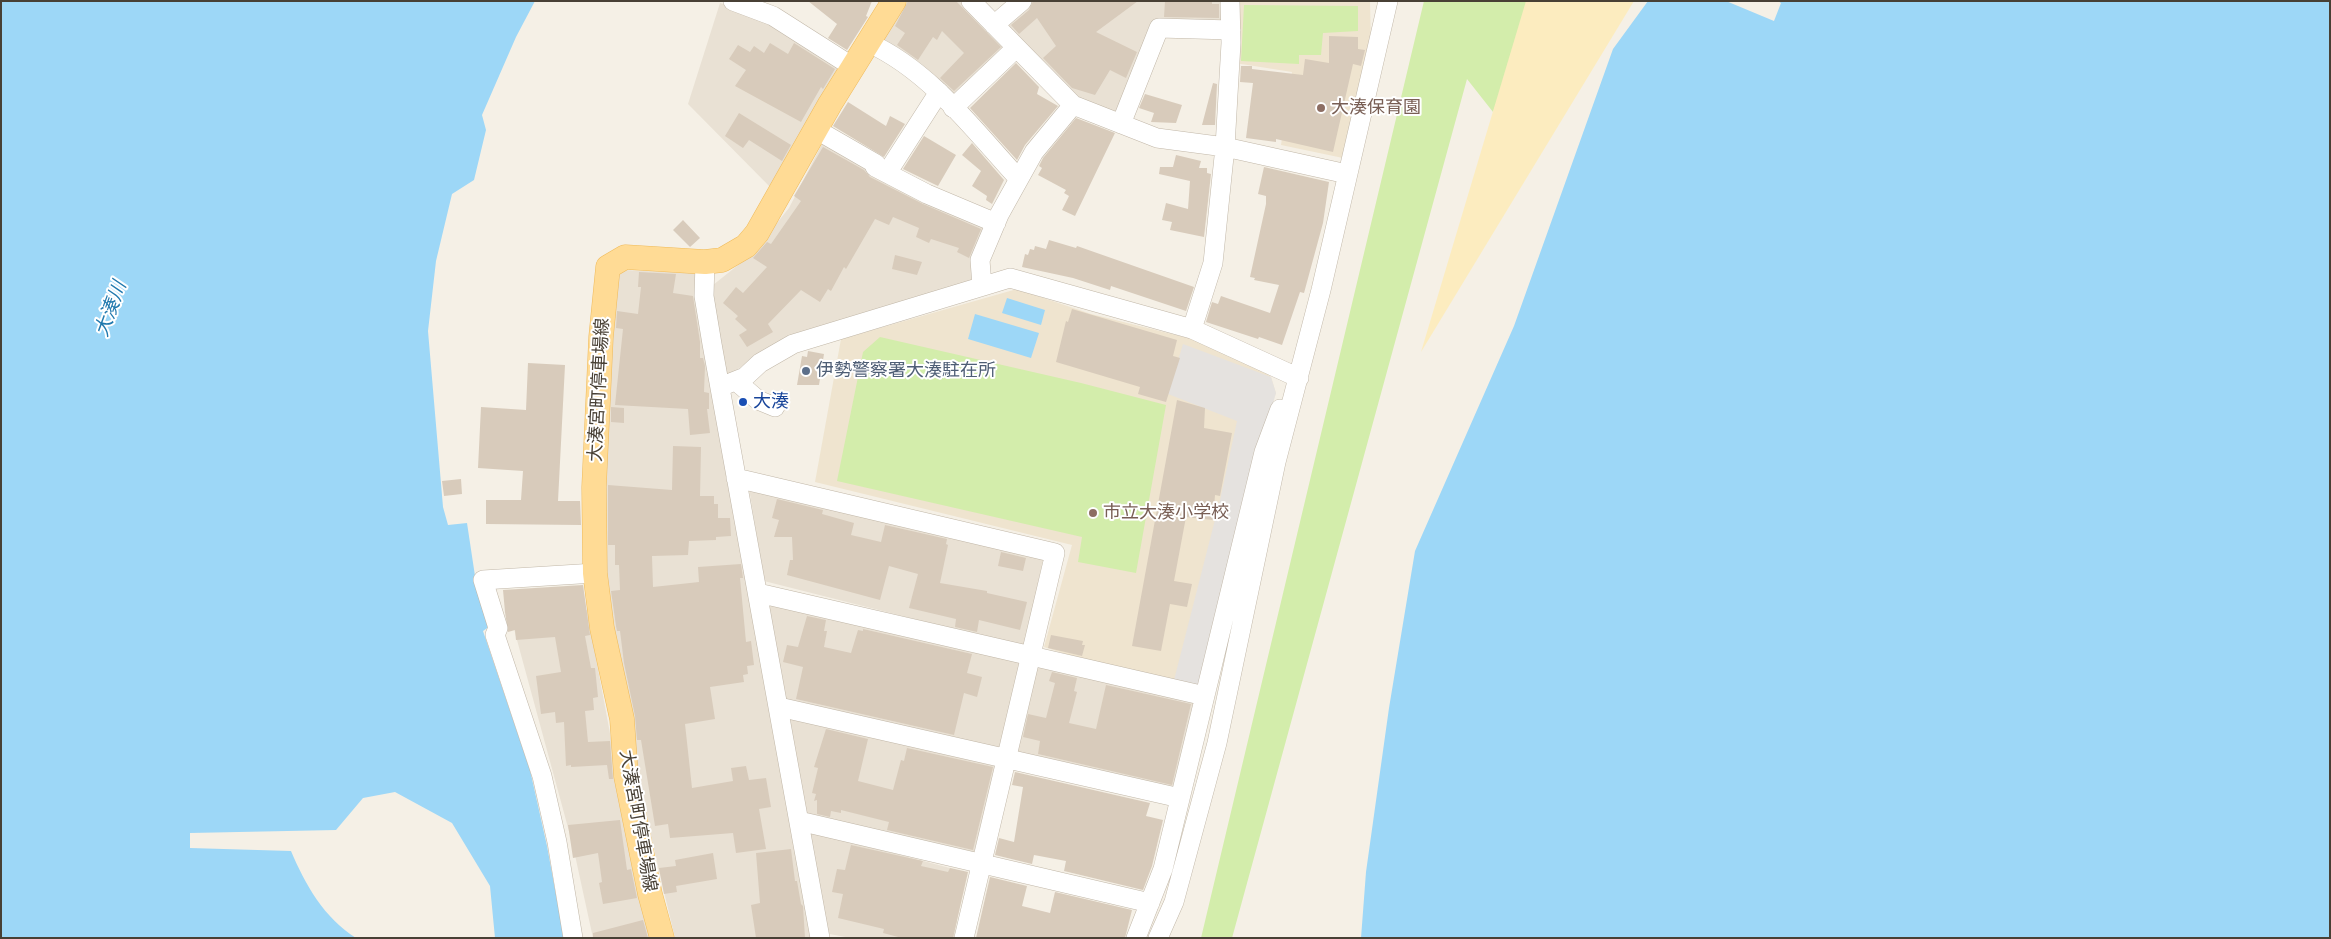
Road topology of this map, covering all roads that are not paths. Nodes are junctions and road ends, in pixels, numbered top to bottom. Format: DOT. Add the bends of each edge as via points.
graph roads {
  1 [pos="733,1"];
  2 [pos="894,1"];
  3 [pos="971,1"];
  4 [pos="1022,1"];
  5 [pos="1230,1"];
  6 [pos="1388,1"];
  7 [pos="764,6"];
  8 [pos="994,25"];
  9 [pos="1231,30"];
  10 [pos="869,42"];
  11 [pos="1016,48"];
  12 [pos="853,67"];
  13 [pos="938,92"];
  14 [pos="1073,105"];
  15 [pos="953,108"];
  16 [pos="1121,124"];
  17 [pos="817,130"];
  18 [pos="1225,147"];
  19 [pos="881,170"];
  20 [pos="1338,172"];
  21 [pos="1018,178"];
  22 [pos="996,222"];
  23 [pos="704,262"];
  24 [pos="982,286"];
  25 [pos="1192,329"];
  26 [pos="1296,376"];
  27 [pos="728,384"];
  28 [pos="776,407"];
  29 [pos="736,478"];
  30 [pos="595,573"];
  31 [pos="758,593"];
  32 [pos="1029,657"];
  33 [pos="1205,696"];
  34 [pos="779,707"];
  35 [pos="1005,760"];
  36 [pos="1180,798"];
  37 [pos="799,821"];
  38 [pos="981,865"];
  39 [pos="1150,903"];
  40 [pos="573,938"];
  41 [pos="662,938"];
  42 [pos="820,938"];
  43 [pos="964,938"];
  44 [pos="1136,938"];
  45 [pos="1158,938"];
  1 -- 7 [label="street"];
  2 -- 10 [label="main road, 大湊宮町停車場線"];
  3 -- 8 [label="street"];
  4 -- 8 [label="street"];
  5 -- 9 [label="street"];
  6 -- 26 [label="street"];
  7 -- 12 [label="street"];
  8 -- 11 [label="street"];
  9 -- 16 [label="street" via="1159,28"];
  9 -- 18 [label="street"];
  10 -- 12 [label="main road, 大湊宮町停車場線"];
  10 -- 13 [label="street" via="910,66"];
  11 -- 14 [label="street"];
  11 -- 15 [label="street"];
  12 -- 17 [label="main road, 大湊宮町停車場線"];
  13 -- 15 [label="street"];
  13 -- 19 [label="street"];
  14 -- 16 [label="street"];
  14 -- 21 [label="street" via="1034,152"];
  15 -- 21 [label="street"];
  16 -- 18 [label="street" via="1158,138"];
  17 -- 19 [label="street"];
  17 -- 23 [label="main road, 大湊宮町停車場線" via="757,233 746,246 722,260"];
  18 -- 20 [label="street"];
  18 -- 25 [label="street" via="1213,263"];
  19 -- 22 [label="street" via="927,194"];
  21 -- 22 [label="street"];
  22 -- 24 [label="street" via="980,260"];
  23 -- 27 [label="street" via="704,296"];
  23 -- 30 [label="main road, 大湊宮町停車場線" via="625,257 608,267 601,337 594,487"];
  24 -- 25 [label="street" via="1010,278"];
  24 -- 27 [label="street" via="793,344 760,363 745,377"];
  25 -- 26 [label="street"];
  26 -- 33 [label="street" via="1264,452"];
  26 -- 45 [label="street" via="1217,744 1174,902"];
  27 -- 28 [label="street"];
  27 -- 29 [label="street"];
  29 -- 31 [label="street"];
  29 -- 32 [label="street" via="1055,553"];
  30 -- 40 [label="street" via="483,580 498,628 495,635 542,776"];
  30 -- 41 [label="main road, 大湊宮町停車場線" via="602,628 622,719 626,776"];
  31 -- 32 [label="street"];
  31 -- 34 [label="street"];
  32 -- 33 [label="street"];
  32 -- 35 [label="street"];
  33 -- 36 [label="street"];
  34 -- 35 [label="street"];
  34 -- 37 [label="street"];
  35 -- 36 [label="street"];
  35 -- 38 [label="street"];
  36 -- 39 [label="street" via="1163,869"];
  37 -- 38 [label="street"];
  37 -- 42 [label="street"];
  38 -- 39 [label="street"];
  38 -- 43 [label="street"];
  39 -- 44 [label="street"];
}
